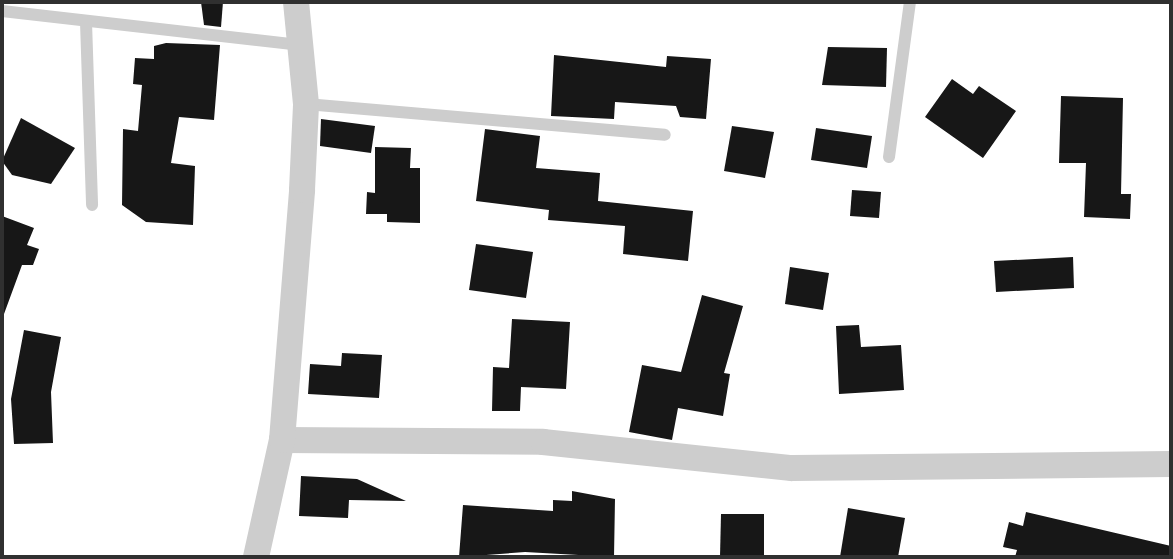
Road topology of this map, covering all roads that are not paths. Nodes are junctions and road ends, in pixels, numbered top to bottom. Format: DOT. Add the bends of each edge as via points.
graph roads {
  1 [pos="296,2"];
  2 [pos="910,2"];
  3 [pos="2,10"];
  4 [pos="86,22"];
  5 [pos="299,45"];
  6 [pos="306,104"];
  7 [pos="665,135"];
  8 [pos="889,157"];
  9 [pos="92,205"];
  10 [pos="282,440"];
  11 [pos="1171,464"];
  12 [pos="256,557"];
  1 -- 5 [label="street"];
  2 -- 8 [label="lane"];
  3 -- 4 [label="lane"];
  4 -- 5 [label="lane"];
  4 -- 9 [label="lane"];
  5 -- 6 [label="street"];
  6 -- 7 [label="lane"];
  6 -- 10 [label="street"];
  10 -- 11 [label="street" via="543,442 792,468"];
  10 -- 12 [label="street"];
}
